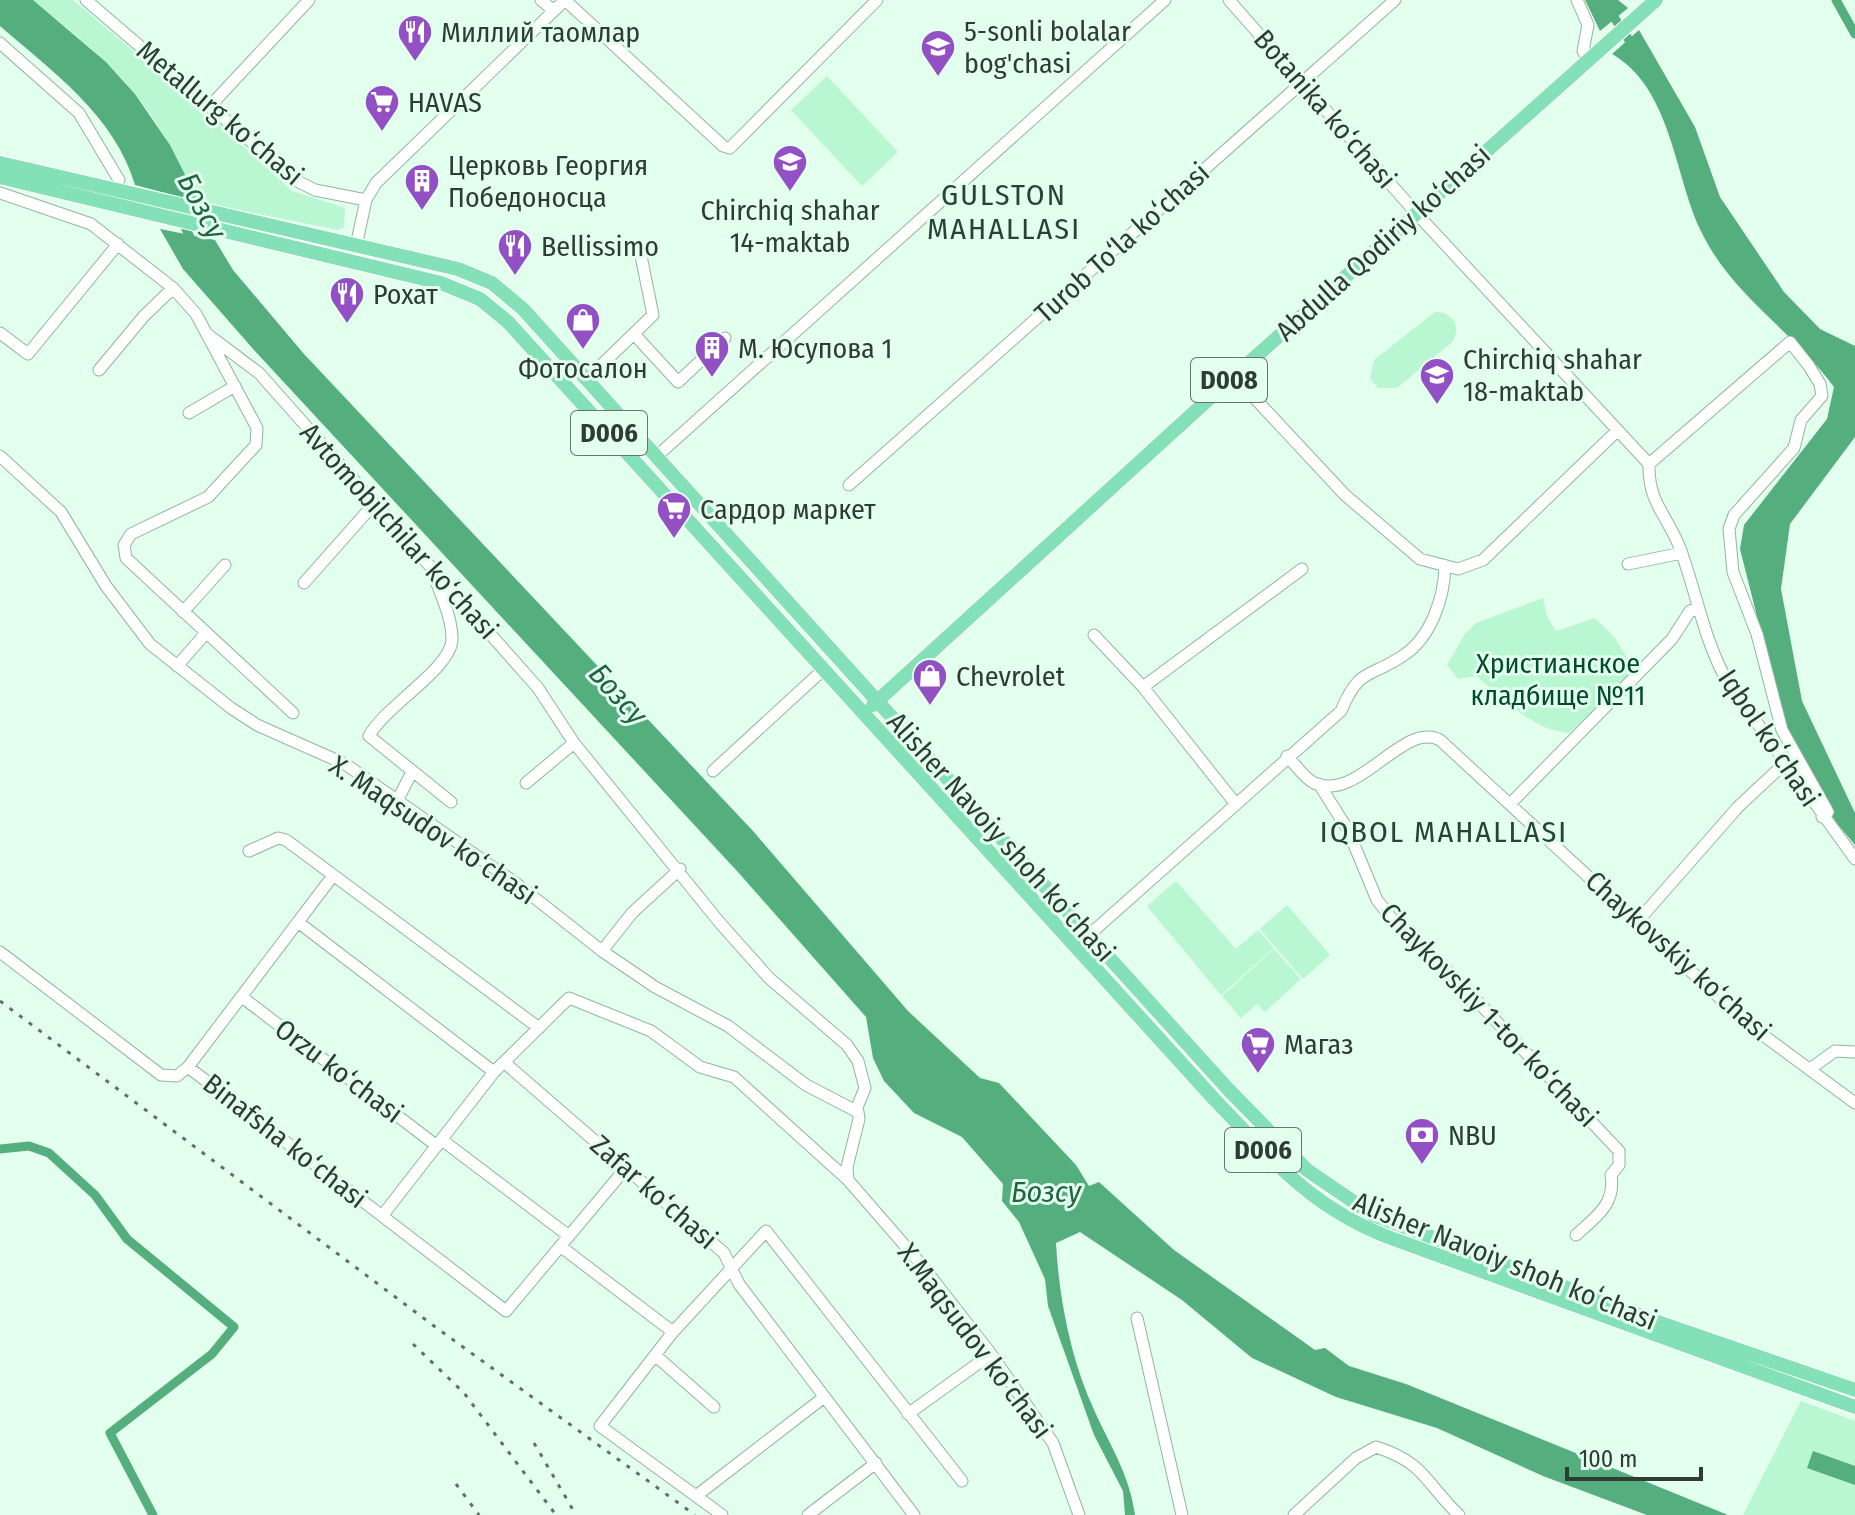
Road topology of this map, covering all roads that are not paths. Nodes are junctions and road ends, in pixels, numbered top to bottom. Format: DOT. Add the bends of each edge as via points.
graph roads {
  1 [pos="86,0"];
  2 [pos="309,0"];
  3 [pos="541,0"];
  4 [pos="565,0"];
  5 [pos="877,0"];
  6 [pos="1165,0"];
  7 [pos="1229,0"];
  8 [pos="1395,0"];
  9 [pos="1577,0"];
  10 [pos="1651,5"];
  11 [pos="553,10"];
  12 [pos="0,43"];
  13 [pos="1594,56"];
  14 [pos="1303,82"];
  15 [pos="211,105"];
  16 [pos="0,163"];
  17 [pos="0,177"];
  18 [pos="119,180"];
  19 [pos="0,193"];
  20 [pos="366,200"];
  21 [pos="1416,213"];
  22 [pos="118,244"];
  23 [pos="356,246"];
  24 [pos="639,246"];
  25 [pos="352,263"];
  26 [pos="173,288"];
  27 [pos="0,333"];
  28 [pos="207,334"];
  29 [pos="634,334"];
  30 [pos="725,338"];
  31 [pos="99,370"];
  32 [pos="1234,376"];
  33 [pos="587,379"];
  34 [pos="235,386"];
  35 [pos="189,413"];
  36 [pos="1617,431"];
  37 [pos="0,456"];
  38 [pos="657,456"];
  39 [pos="1649,464"];
  40 [pos="849,485"];
  41 [pos="373,505"];
  42 [pos="1682,553"];
  43 [pos="1628,564"];
  44 [pos="225,565"];
  45 [pos="431,565"];
  46 [pos="1445,567"];
  47 [pos="1302,569"];
  48 [pos="304,583"];
  49 [pos="1697,609"];
  50 [pos="183,612"];
  51 [pos="206,633"];
  52 [pos="1094,635"];
  53 [pos="177,666"];
  54 [pos="824,669"];
  55 [pos="1143,687"];
  56 [pos="877,701"];
  57 [pos="293,713"];
  58 [pos="864,713"];
  59 [pos="574,743"];
  60 [pos="1287,756"];
  61 [pos="1785,763"];
  62 [pos="713,771"];
  63 [pos="412,772"];
  64 [pos="526,783"];
  65 [pos="1319,784"];
  66 [pos="398,799"];
  67 [pos="451,802"];
  68 [pos="1235,803"];
  69 [pos="1511,803"];
  70 [pos="1822,817"];
  71 [pos="249,851"];
  72 [pos="1855,859"];
  73 [pos="680,869"];
  74 [pos="332,877"];
  75 [pos="1638,921"];
  76 [pos="298,922"];
  77 [pos="1089,935"];
  78 [pos="602,951"];
  79 [pos="0,952"];
  80 [pos="242,997"];
  81 [pos="539,1028"];
  82 [pos="1855,1052"];
  83 [pos="505,1063"];
  84 [pos="188,1067"];
  85 [pos="1810,1069"];
  86 [pos="494,1072"];
  87 [pos="1855,1103"];
  88 [pos="856,1110"];
  89 [pos="439,1143"];
  90 [pos="626,1168"];
  91 [pos="848,1180"];
  92 [pos="382,1216"];
  93 [pos="1576,1235"];
  94 [pos="569,1236"];
  95 [pos="560,1246"];
  96 [pos="731,1265"];
  97 [pos="1137,1318"];
  98 [pos="673,1332"];
  99 [pos="991,1354"];
  100 [pos="656,1356"];
  101 [pos="1855,1390"];
  102 [pos="823,1398"];
  103 [pos="714,1407"];
  104 [pos="1855,1407"];
  105 [pos="908,1414"];
  106 [pos="876,1463"];
  107 [pos="962,1481"];
  108 [pos="696,1496"];
  109 [pos="722,1515"];
  110 [pos="808,1515"];
  111 [pos="914,1515"];
  112 [pos="1079,1515"];
  113 [pos="1182,1515"];
  114 [pos="1294,1515"];
  115 [pos="1459,1515"];
  1 -- 15 [label="street, Metallurg ko‘chasi"];
  2 -- 15 [label="street"];
  3 -- 11 [label="street"];
  4 -- 5 [label="street" via="730,148"];
  4 -- 11 [label="street"];
  6 -- 38 [label="street"];
  7 -- 14 [label="street, Botanika ko‘chasi"];
  8 -- 14 [label="street, Turob To‘la ko‘chasi"];
  9 -- 13 [label="street" via="1588,25 1583,51"];
  10 -- 13 [label="main road, Abdulla Qodiriy ko‘chasi / D008"];
  11 -- 20 [label="street" via="383,176"];
  12 -- 18 [label="street" via="79,113"];
  13 -- 21 [label="main road, Abdulla Qodiriy ko‘chasi / D008"];
  14 -- 21 [label="street, Botanika ko‘chasi"];
  14 -- 40 [label="street, Turob To‘la ko‘chasi"];
  15 -- 20 [label="street, Metallurg ko‘chasi" via="302,185"];
  16 -- 23 [label="main road, Alisher Navoiy shoh koʻchasi / D006"];
  17 -- 25 [label="main road, Alisher Navoiy shoh koʻchasi / D006"];
  19 -- 22 [label="street" via="91,224"];
  20 -- 23 [label="street"];
  21 -- 32 [label="main road, Abdulla Qodiriy ko‘chasi / D008"];
  21 -- 36 [label="street, Botanika ko‘chasi"];
  22 -- 26 [label="street"];
  22 -- 27 [label="street" via="28,354"];
  23 -- 25 [label="main road"];
  23 -- 33 [label="main road, Alisher Navoiy shoh koʻchasi / D006" via="467,272 492,283"];
  24 -- 29 [label="street" via="653,315"];
  25 -- 54 [label="main road, Alisher Navoiy shoh koʻchasi / D006" via="455,287 499,312"];
  26 -- 28 [label="street"];
  26 -- 31 [label="street"];
  28 -- 34 [label="street"];
  28 -- 41 [label="street, Avtomobilchilar ko‘chasi" via="259,373"];
  29 -- 30 [label="street" via="678,382"];
  29 -- 33 [label="street"];
  32 -- 46 [label="street" via="1345,495 1420,559"];
  32 -- 56 [label="main road, Abdulla Qodiriy ko‘chasi / D008"];
  33 -- 38 [label="main road, Alisher Navoiy shoh koʻchasi / D006"];
  34 -- 35 [label="street"];
  34 -- 50 [label="street" via="257,428 256,445 208,497 131,534 124,545 126,558"];
  36 -- 39 [label="street, Botanika ko‘chasi"];
  36 -- 46 [label="street" via="1483,560 1464,568"];
  37 -- 53 [label="street, X. Maqsudov ko‘chasi" via="61,512 106,586 141,632"];
  38 -- 56 [label="main road, Alisher Navoiy shoh koʻchasi / D006"];
  39 -- 42 [label="street, Iqbol koʻchasi" via="1652,500"];
  39 -- 70 [label="street" via="1790,342 1820,384 1822,396 1801,420 1794,448 1734,515 1729,529 1733,572 1757,634 1782,730 1828,812"];
  41 -- 45 [label="street, Avtomobilchilar ko‘chasi"];
  41 -- 48 [label="street"];
  42 -- 43 [label="street"];
  42 -- 49 [label="street, Iqbol koʻchasi"];
  44 -- 50 [label="street"];
  45 -- 59 [label="street, Avtomobilchilar ko‘chasi" via="538,688"];
  45 -- 63 [label="street" via="452,641 445,659 379,719 369,736"];
  46 -- 60 [label="street" via="1439,608 1414,646 1361,676 1341,711"];
  47 -- 55 [label="street"];
  49 -- 61 [label="street, Iqbol koʻchasi" via="1727,681"];
  49 -- 69 [label="street"];
  50 -- 51 [label="street"];
  51 -- 53 [label="street"];
  51 -- 57 [label="street"];
  52 -- 55 [label="street"];
  53 -- 66 [label="street, X. Maqsudov ko‘chasi" via="257,725 345,764"];
  54 -- 58 [label="main road, Alisher Navoiy shoh koʻchasi / D006"];
  54 -- 62 [label="street"];
  55 -- 68 [label="street"];
  56 -- 58 [label="main road, Abdulla Qodiriy ko‘chasi / D008"];
  56 -- 77 [label="main road, Alisher Navoiy shoh koʻchasi / D006"];
  58 -- 104 [label="main road, Alisher Navoiy shoh koʻchasi / D006" via="1214,1099 1323,1205 1401,1242"];
  59 -- 64 [label="street"];
  59 -- 73 [label="street, Avtomobilchilar ko‘chasi"];
  60 -- 65 [label="street"];
  60 -- 68 [label="street"];
  61 -- 70 [label="street, Iqbol koʻchasi"];
  61 -- 75 [label="street" via="1738,807"];
  63 -- 66 [label="street"];
  63 -- 67 [label="street"];
  65 -- 69 [label="street, Chaykovskiy ko‘chasi" via="1350,781 1415,739 1432,736"];
  65 -- 93 [label="street, Chaykovskiy 1-tor ko‘chasi" via="1348,830 1377,900 1393,920 1619,1151 1610,1201"];
  66 -- 78 [label="street, X. Maqsudov ko‘chasi"];
  68 -- 77 [label="street"];
  69 -- 75 [label="street, Chaykovskiy ko‘chasi"];
  70 -- 72 [label="street, Iqbol koʻchasi"];
  71 -- 74 [label="street" via="270,840 286,840"];
  73 -- 78 [label="street" via="632,913"];
  73 -- 88 [label="street, Avtomobilchilar ko‘chasi" via="769,978 847,1045 865,1088"];
  74 -- 76 [label="street"];
  74 -- 81 [label="street"];
  75 -- 85 [label="street, Chaykovskiy ko‘chasi" via="1748,1024"];
  76 -- 80 [label="street"];
  76 -- 86 [label="street"];
  77 -- 101 [label="main road, Alisher Navoiy shoh koʻchasi / D006" via="1283,1148 1361,1209 1641,1316"];
  78 -- 88 [label="street, X. Maqsudov ko‘chasi" via="728,1026 806,1085"];
  79 -- 84 [label="street" via="161,1075 177,1076"];
  80 -- 84 [label="street"];
  80 -- 89 [label="street, Orzu ko‘chasi"];
  81 -- 83 [label="street"];
  81 -- 91 [label="street, X.Maqsudov ko‘chasi" via="569,998 651,1031 700,1067 734,1077"];
  82 -- 85 [label="street" via="1835,1051"];
  83 -- 86 [label="street"];
  83 -- 90 [label="street, Zafar ko‘chasi"];
  84 -- 92 [label="street, Binafsha ko‘chasi"];
  85 -- 87 [label="street, Chaykovskiy ko‘chasi"];
  86 -- 89 [label="street"];
  88 -- 91 [label="street" via="859,1119"];
  89 -- 92 [label="street"];
  89 -- 94 [label="street, Orzu ko‘chasi"];
  90 -- 94 [label="street"];
  90 -- 96 [label="street, Zafar ko‘chasi" via="724,1253"];
  91 -- 99 [label="street, X.Maqsudov ko‘chasi"];
  92 -- 95 [label="street" via="506,1311"];
  94 -- 95 [label="street"];
  95 -- 98 [label="street"];
  96 -- 98 [label="street"];
  96 -- 102 [label="street" via="739,1284"];
  96 -- 105 [label="street, Zafar ko‘chasi" via="766,1231"];
  97 -- 113 [label="street"];
  98 -- 100 [label="street"];
  99 -- 105 [label="street"];
  99 -- 112 [label="street, X.Maqsudov ko‘chasi" via="1053,1443"];
  100 -- 103 [label="street"];
  100 -- 108 [label="street" via="600,1426"];
  102 -- 106 [label="street"];
  102 -- 108 [label="street"];
  105 -- 107 [label="street, Zafar ko‘chasi"];
  106 -- 110 [label="street"];
  106 -- 111 [label="street"];
  108 -- 109 [label="street"];
  114 -- 115 [label="street" via="1376,1447 1406,1457"];
}
